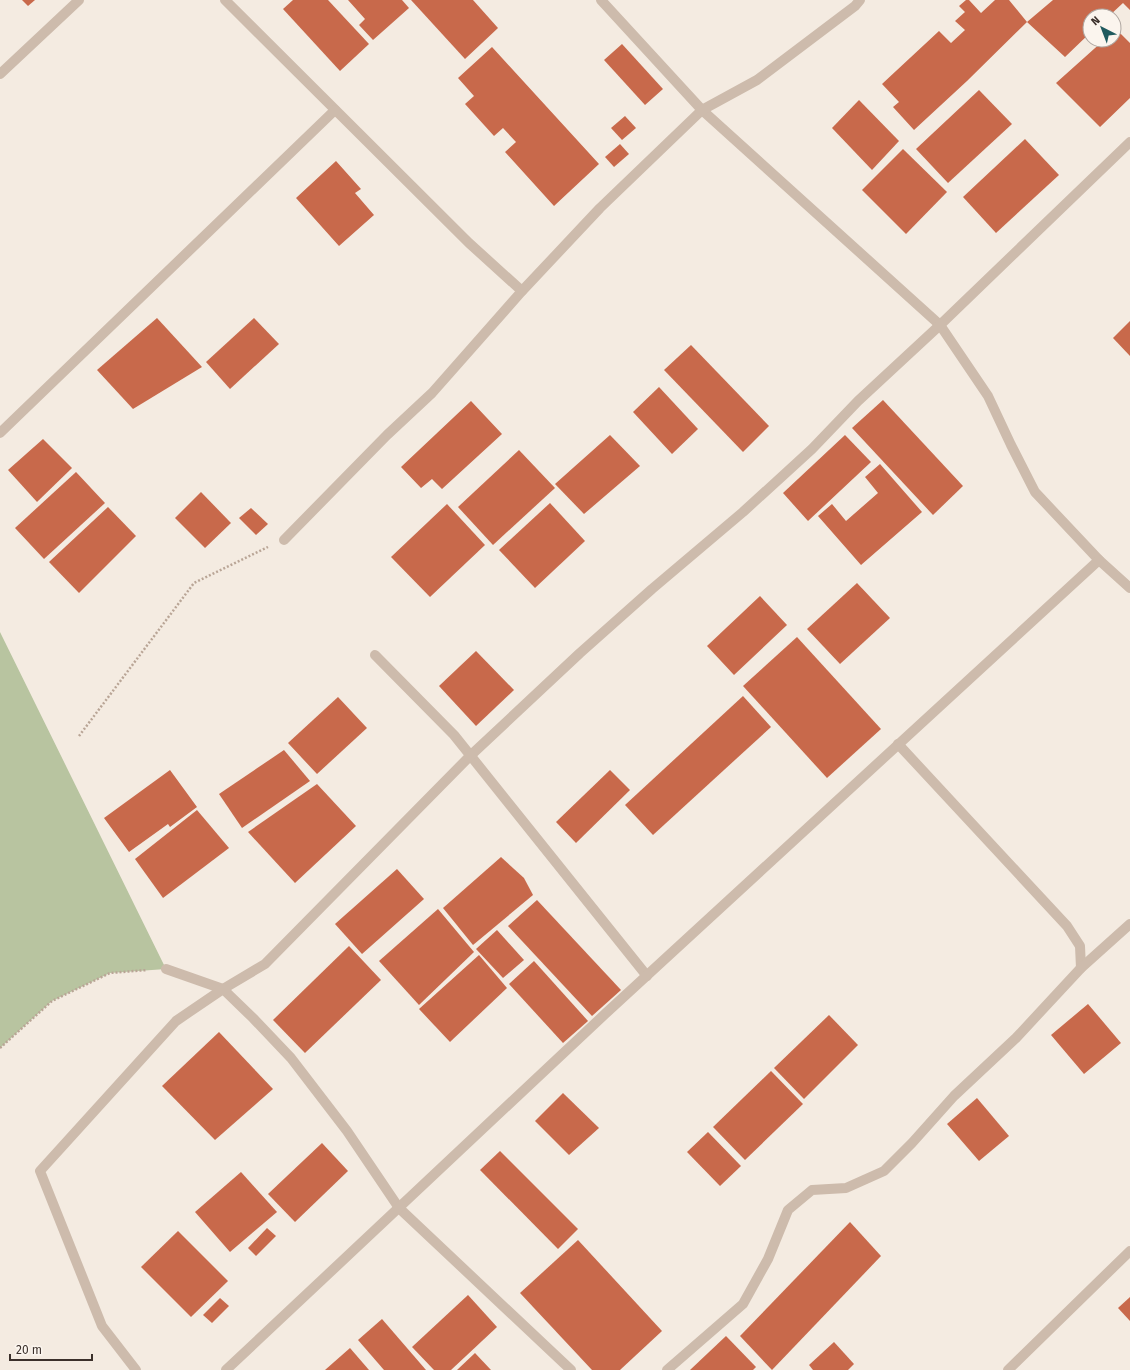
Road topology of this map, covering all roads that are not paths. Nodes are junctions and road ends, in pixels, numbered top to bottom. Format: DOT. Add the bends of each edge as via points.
graph roads {
  1 [pos="79,0"];
  2 [pos="225,0"];
  3 [pos="601,0"];
  4 [pos="860,0"];
  5 [pos="0,74"];
  6 [pos="335,110"];
  7 [pos="702,110"];
  8 [pos="1130,142"];
  9 [pos="522,291"];
  10 [pos="940,325"];
  11 [pos="0,434"];
  12 [pos="284,540"];
  13 [pos="1099,560"];
  14 [pos="1130,588"];
  15 [pos="375,655"];
  16 [pos="898,744"];
  17 [pos="470,756"];
  18 [pos="1130,924"];
  19 [pos="166,968"];
  20 [pos="1081,968"];
  21 [pos="646,976"];
  22 [pos="223,989"];
  23 [pos="399,1208"];
  24 [pos="1130,1251"];
  25 [pos="136,1370"];
  26 [pos="226,1370"];
  27 [pos="572,1370"];
  28 [pos="667,1370"];
  29 [pos="1008,1370"];
  1 -- 5 [label="street"];
  2 -- 6 [label="street"];
  3 -- 7 [label="street"];
  4 -- 7 [label="street" via="757,80"];
  6 -- 9 [label="street" via="469,243"];
  6 -- 11 [label="street"];
  7 -- 9 [label="street" via="600,208"];
  7 -- 10 [label="street"];
  8 -- 10 [label="street"];
  9 -- 12 [label="street" via="432,393"];
  10 -- 13 [label="street" via="988,396 1035,492"];
  10 -- 17 [label="street" via="858,402 812,450 580,653"];
  13 -- 14 [label="street"];
  13 -- 16 [label="street"];
  15 -- 17 [label="street" via="454,735"];
  16 -- 20 [label="street" via="1067,926 1080,946"];
  16 -- 21 [label="street"];
  17 -- 21 [label="street"];
  17 -- 22 [label="street" via="266,964"];
  18 -- 20 [label="street"];
  19 -- 22 [label="street"];
  20 -- 28 [label="street" via="1016,1038 954,1096 884,1171 846,1188 812,1190 788,1210 768,1259 743,1304"];
  21 -- 23 [label="street"];
  22 -- 23 [label="street" via="291,1058 347,1131"];
  22 -- 25 [label="street" via="176,1021 40,1171 102,1326"];
  23 -- 26 [label="street"];
  23 -- 27 [label="street"];
  24 -- 29 [label="street"];
}
